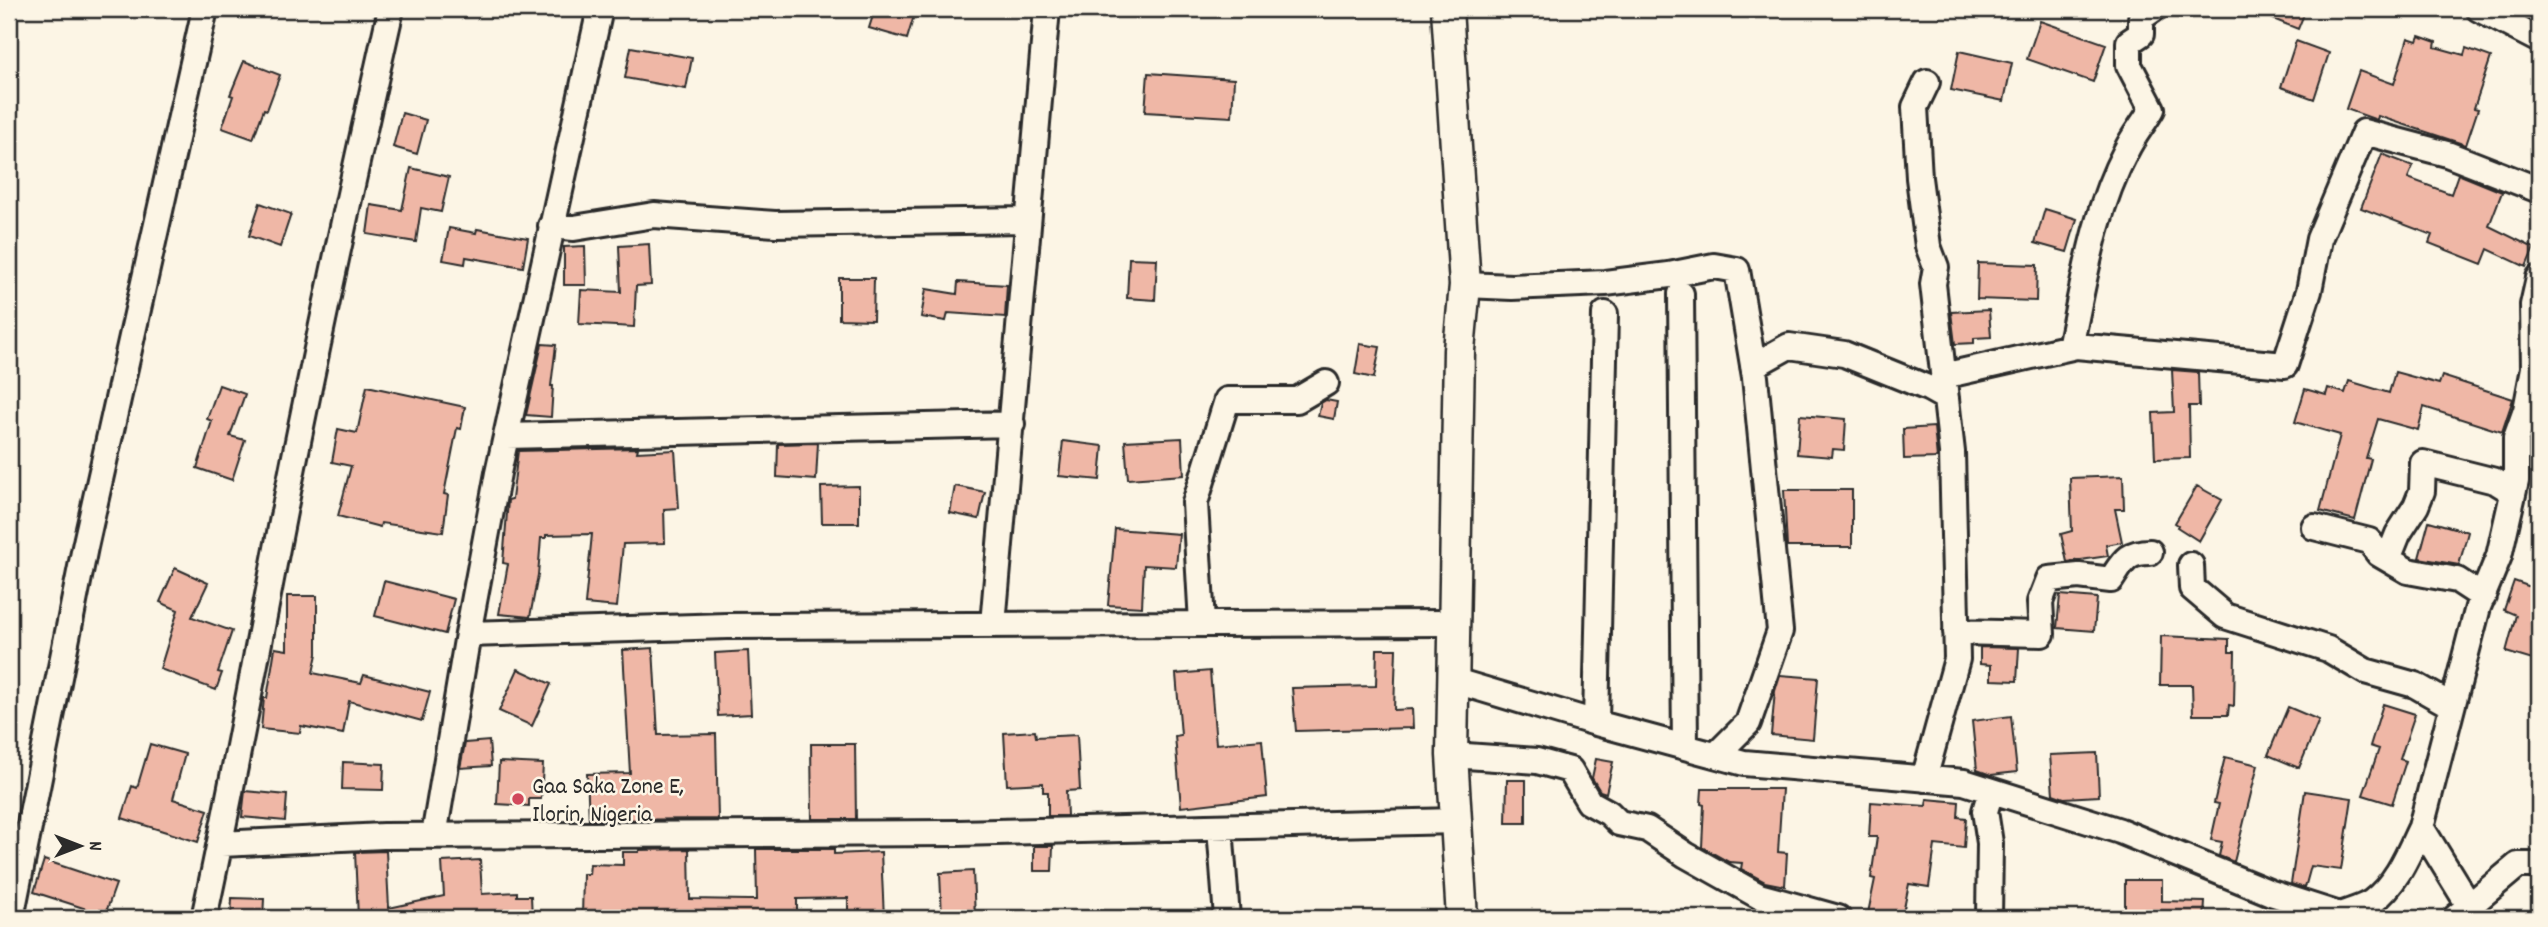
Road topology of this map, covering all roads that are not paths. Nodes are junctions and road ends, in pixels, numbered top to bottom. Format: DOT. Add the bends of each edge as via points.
graph roads {
  1 [pos="205,9"];
  2 [pos="391,9"];
  3 [pos="600,9"];
  4 [pos="1047,9"];
  5 [pos="1447,9"];
  6 [pos="2154,9"];
  7 [pos="2479,9"];
  8 [pos="2539,40"];
  9 [pos="1927,82"];
  10 [pos="2539,190"];
  11 [pos="1027,220"];
  12 [pos="551,226"];
  13 [pos="2539,278"];
  14 [pos="1465,285"];
  15 [pos="1681,293"];
  16 [pos="1605,314"];
  17 [pos="2070,347"];
  18 [pos="1753,366"];
  19 [pos="1326,383"];
  20 [pos="1945,387"];
  21 [pos="1012,424"];
  22 [pos="506,436"];
  23 [pos="2513,492"];
  24 [pos="2314,527"];
  25 [pos="2150,552"];
  26 [pos="2388,559"];
  27 [pos="2191,565"];
  28 [pos="2483,597"];
  29 [pos="1202,623"];
  30 [pos="1453,623"];
  31 [pos="993,624"];
  32 [pos="1956,632"];
  33 [pos="468,634"];
  34 [pos="1452,680"];
  35 [pos="2452,706"];
  36 [pos="1596,723"];
  37 [pos="1685,747"];
  38 [pos="1452,755"];
  39 [pos="1716,755"];
  40 [pos="1924,779"];
  41 [pos="1991,791"];
  42 [pos="1456,821"];
  43 [pos="1220,827"];
  44 [pos="2421,827"];
  45 [pos="434,836"];
  46 [pos="220,844"];
  47 [pos="2539,864"];
  48 [pos="2463,912"];
  49 [pos="2345,917"];
  50 [pos="11,918"];
  51 [pos="204,918"];
  52 [pos="1227,918"];
  53 [pos="1462,918"];
  54 [pos="1838,918"];
  55 [pos="1989,918"];
  1 -- 50 [label="street" via="85,547"];
  2 -- 46 [label="street" via="345,213"];
  3 -- 12 [label="street"];
  4 -- 11 [label="street"];
  5 -- 14 [label="street"];
  6 -- 17 [label="street" via="2141,18 2141,34 2129,42 2129,65 2152,110 2126,151 2100,214"];
  7 -- 8 [label="street"];
  9 -- 20 [label="street" via="1915,107 1919,178 1928,246 1936,267 1933,284"];
  10 -- 17 [label="street" via="2447,154 2364,132 2319,239 2309,291 2285,365"];
  11 -- 12 [label="street" via="775,224 654,215 574,229"];
  11 -- 21 [label="street"];
  12 -- 22 [label="street"];
  13 -- 23 [label="street" via="2533,305 2533,369 2516,438"];
  14 -- 18 [label="street" via="1605,283 1714,266 1737,270"];
  14 -- 30 [label="street" via="1459,350"];
  15 -- 37 [label="street"];
  16 -- 36 [label="street"];
  17 -- 20 [label="street"];
  18 -- 20 [label="street" via="1789,346 1844,354 1928,388"];
  18 -- 39 [label="street" via="1780,631 1748,723"];
  19 -- 29 [label="street" via="1297,400 1227,400 1195,503"];
  20 -- 32 [label="street" via="1952,452"];
  21 -- 22 [label="street"];
  21 -- 31 [label="street"];
  22 -- 33 [label="street"];
  23 -- 26 [label="street" via="2495,481 2423,463 2422,491"];
  23 -- 28 [label="street" via="2499,556"];
  24 -- 26 [label="street" via="2369,541"];
  25 -- 32 [label="street" via="2136,552 2125,559 2111,580 2049,579 2040,602 2042,634"];
  26 -- 28 [label="street" via="2408,571 2457,580"];
  27 -- 35 [label="street" via="2192,588 2225,616 2328,649 2365,671 2415,685"];
  28 -- 35 [label="street"];
  29 -- 30 [label="street"];
  29 -- 31 [label="street"];
  30 -- 34 [label="street"];
  31 -- 33 [label="street"];
  32 -- 40 [label="street" via="1957,659"];
  33 -- 45 [label="street"];
  34 -- 36 [label="street"];
  34 -- 38 [label="street"];
  35 -- 44 [label="street"];
  36 -- 37 [label="street"];
  37 -- 39 [label="street"];
  38 -- 42 [label="street"];
  38 -- 54 [label="street" via="1537,761 1570,770 1589,802 1619,823 1647,829 1759,896"];
  39 -- 40 [label="street" via="1744,763"];
  40 -- 41 [label="street" via="1964,782"];
  41 -- 49 [label="street" via="2120,831 2271,893"];
  41 -- 55 [label="street" via="1985,811 1990,844"];
  42 -- 43 [label="street"];
  42 -- 53 [label="street"];
  43 -- 45 [label="street"];
  43 -- 52 [label="street"];
  44 -- 48 [label="street"];
  44 -- 49 [label="street" via="2390,885 2370,904"];
  45 -- 46 [label="street"];
  46 -- 51 [label="street"];
  47 -- 48 [label="street" via="2518,864"];
}
